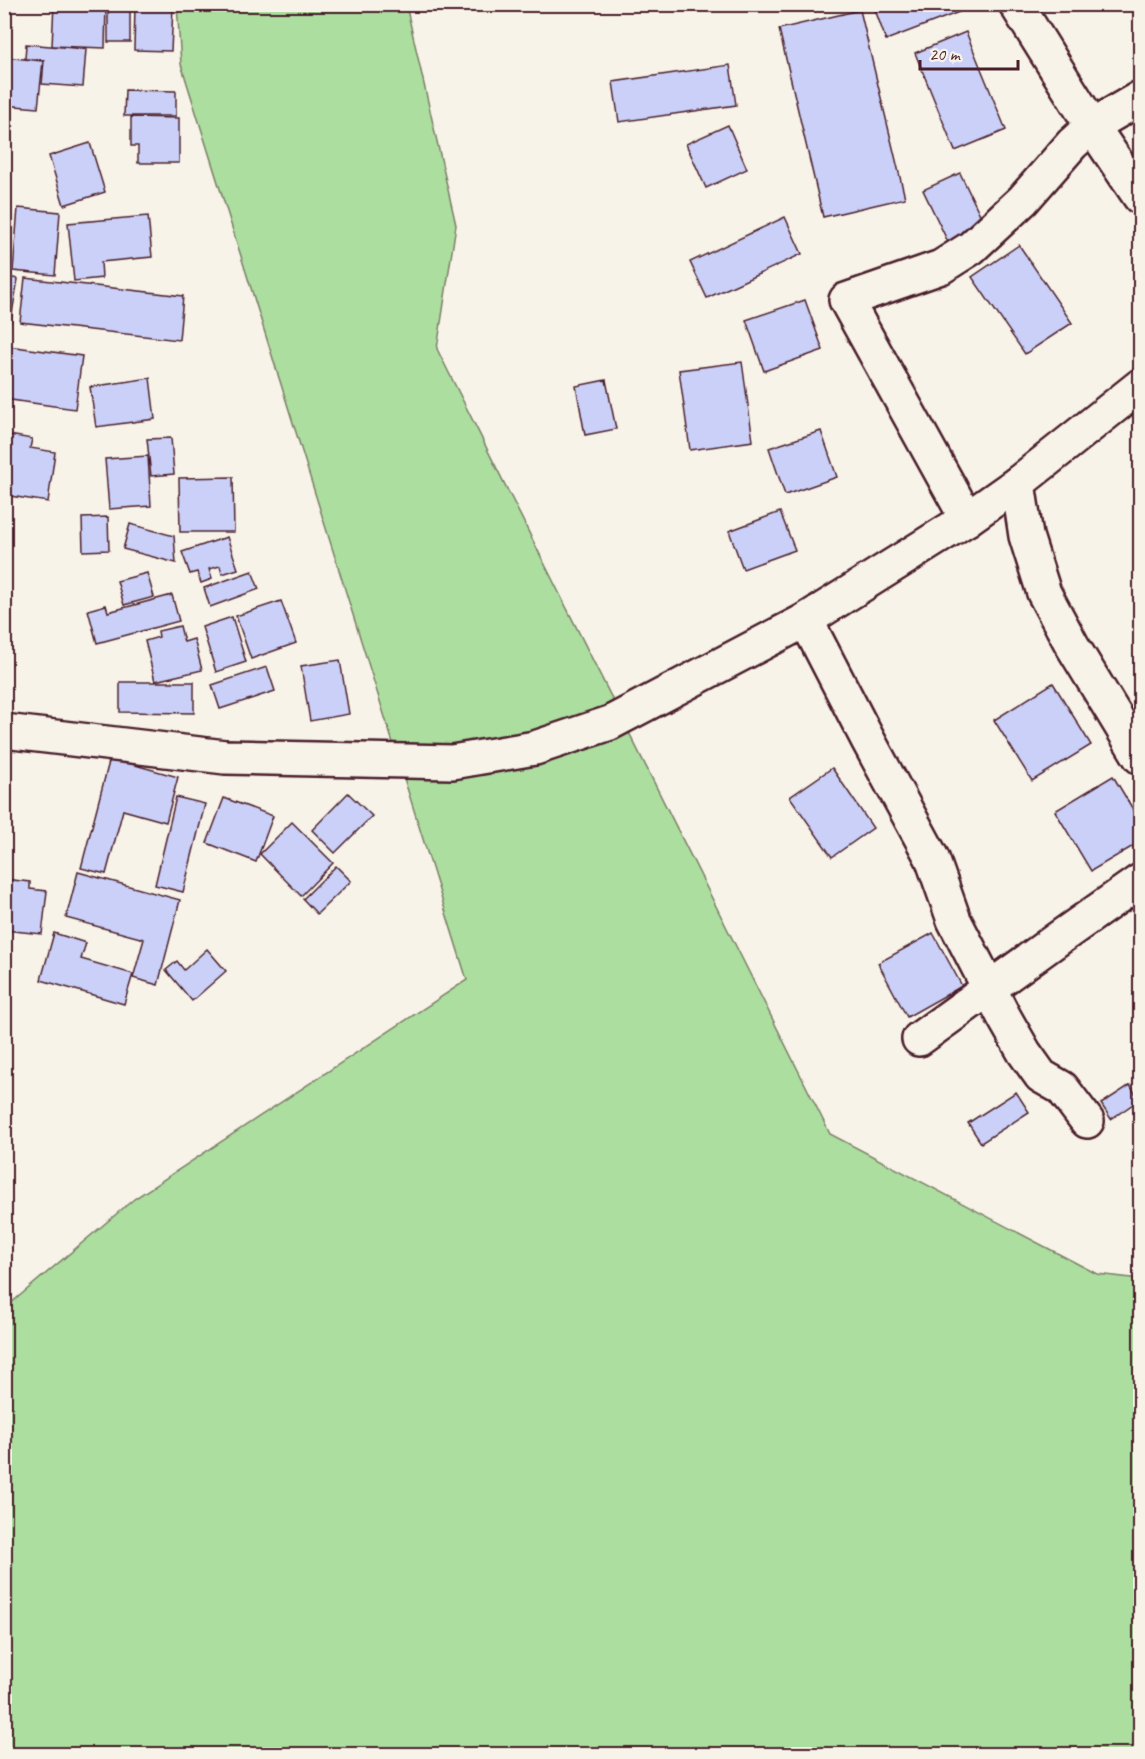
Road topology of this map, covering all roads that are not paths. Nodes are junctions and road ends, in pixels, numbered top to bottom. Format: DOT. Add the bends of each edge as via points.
graph roads {
  1 [pos="1016,4"];
  2 [pos="1140,98"];
  3 [pos="1092,126"];
  4 [pos="1140,197"];
  5 [pos="1140,386"];
  6 [pos="1018,483"];
  7 [pos="967,519"];
  8 [pos="806,620"];
  9 [pos="4,732"];
  10 [pos="1140,757"];
  11 [pos="1140,881"];
  12 [pos="990,988"];
  13 [pos="919,1039"];
  14 [pos="1087,1121"];
  1 -- 3 [label="street"];
  2 -- 3 [label="street"];
  3 -- 4 [label="street"];
  3 -- 7 [label="street" via="1023,200 971,248 941,267 846,300"];
  5 -- 6 [label="street"];
  6 -- 7 [label="street"];
  6 -- 10 [label="street" via="1026,536 1044,592"];
  7 -- 8 [label="street"];
  8 -- 9 [label="street" via="610,723 535,748 452,762 225,757"];
  8 -- 12 [label="street" via="932,858 954,920"];
  11 -- 12 [label="street"];
  12 -- 13 [label="street"];
  12 -- 14 [label="street" via="1041,1076 1062,1088"];
}
